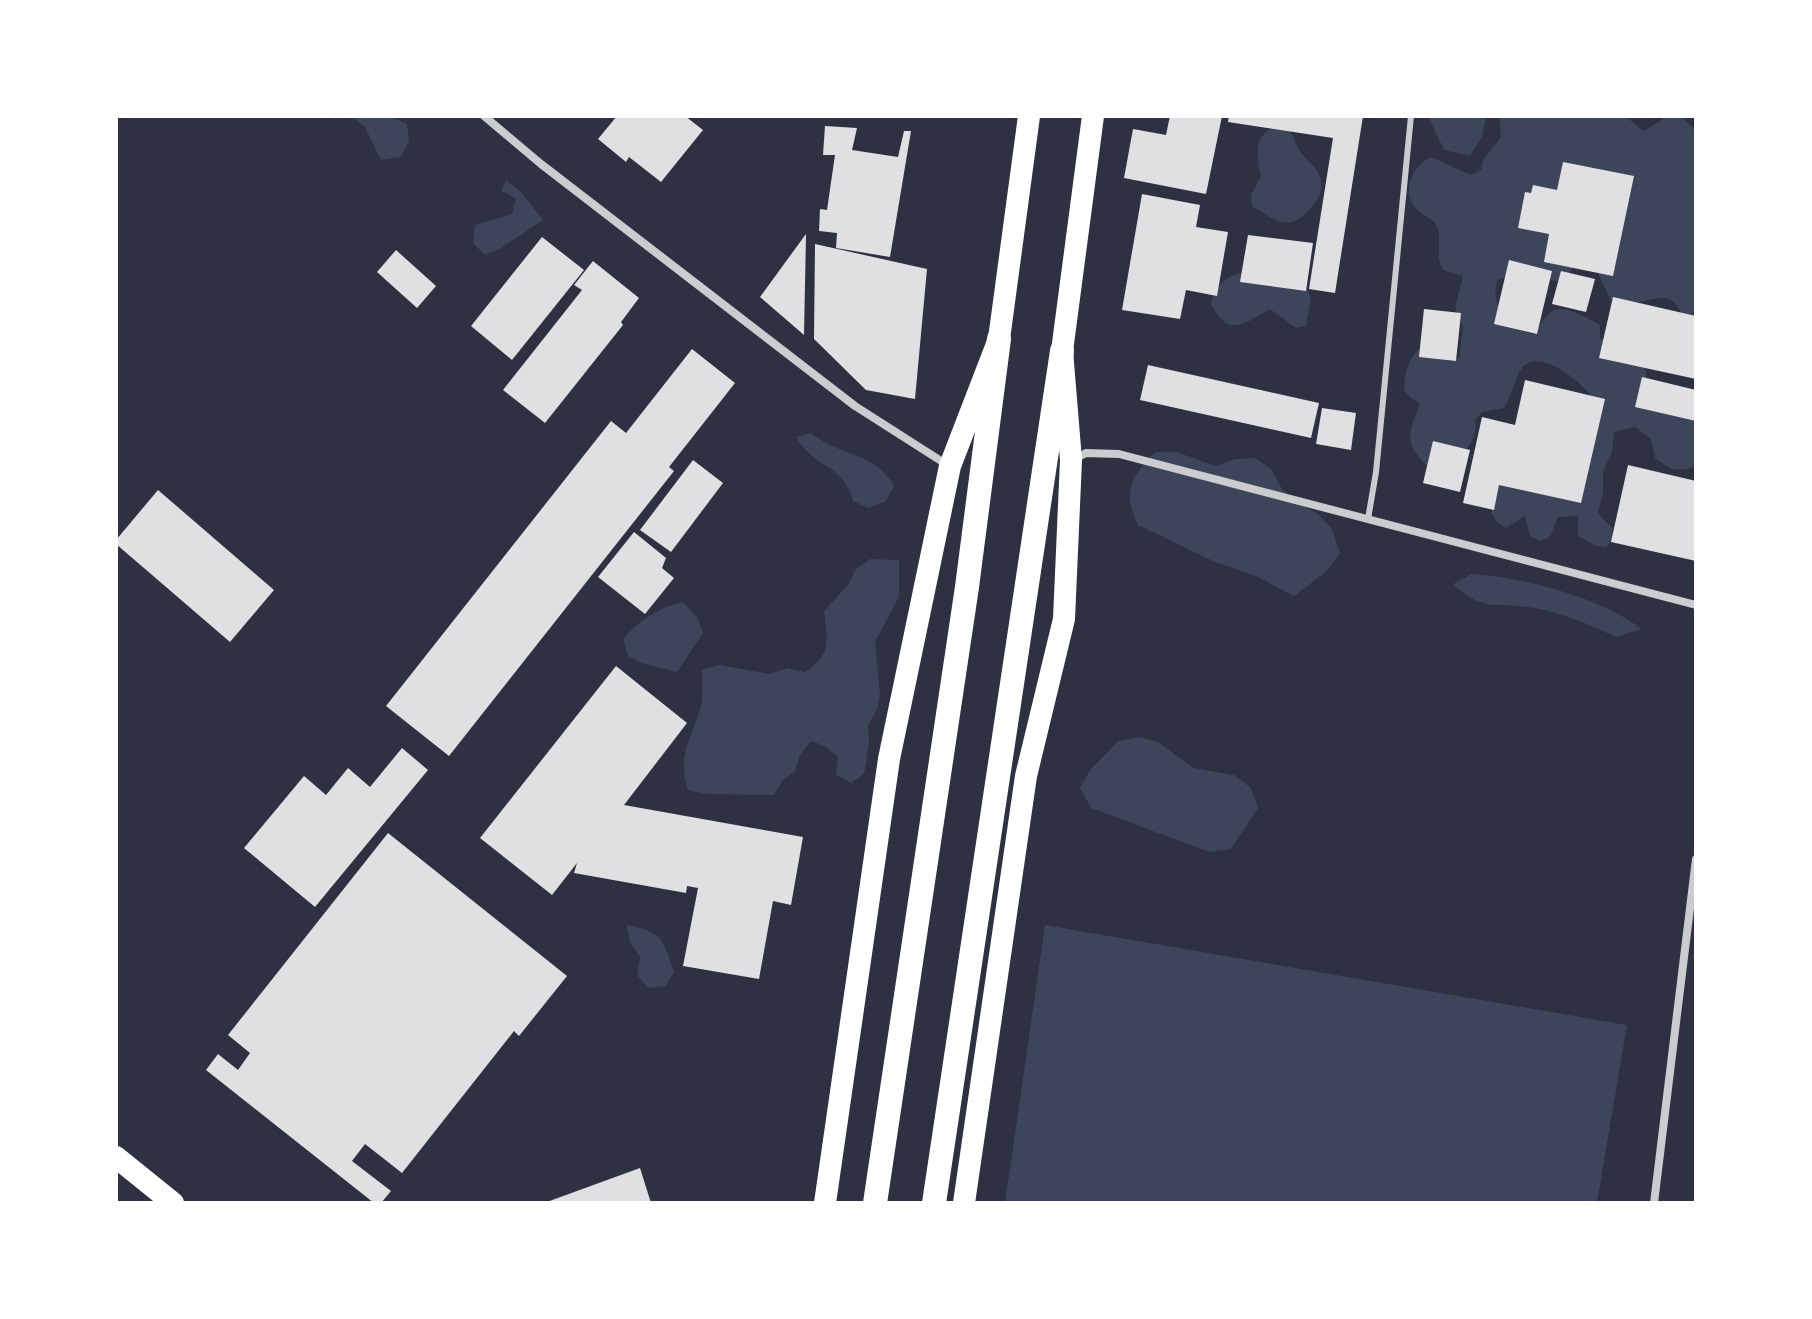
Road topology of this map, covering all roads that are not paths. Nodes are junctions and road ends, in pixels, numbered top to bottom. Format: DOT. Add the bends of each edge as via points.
graph roads {
  1 [pos="484,116"];
  2 [pos="1029,116"];
  3 [pos="1093,116"];
  4 [pos="1411,116"];
  5 [pos="999,339"];
  6 [pos="1062,351"];
  7 [pos="1071,460"];
  8 [pos="950,466"];
  9 [pos="1368,519"];
  10 [pos="1696,605"];
  11 [pos="1696,859"];
  12 [pos="116,1157"];
  13 [pos="173,1203"];
  14 [pos="825,1203"];
  15 [pos="875,1203"];
  16 [pos="934,1203"];
  17 [pos="964,1203"];
  18 [pos="1654,1203"];
  1 -- 8 [label="street" via="855,406"];
  2 -- 5 [label="highway"];
  3 -- 6 [label="highway"];
  4 -- 9 [label="lane"];
  5 -- 8 [label="highway"];
  5 -- 15 [label="highway"];
  6 -- 7 [label="highway"];
  6 -- 16 [label="highway"];
  7 -- 9 [label="street" via="1086,453 1119,454"];
  7 -- 17 [label="highway" via="1064,619 1026,776"];
  8 -- 14 [label="highway" via="889,759"];
  9 -- 10 [label="street"];
  11 -- 18 [label="street"];
  12 -- 13 [label="highway"];
}
